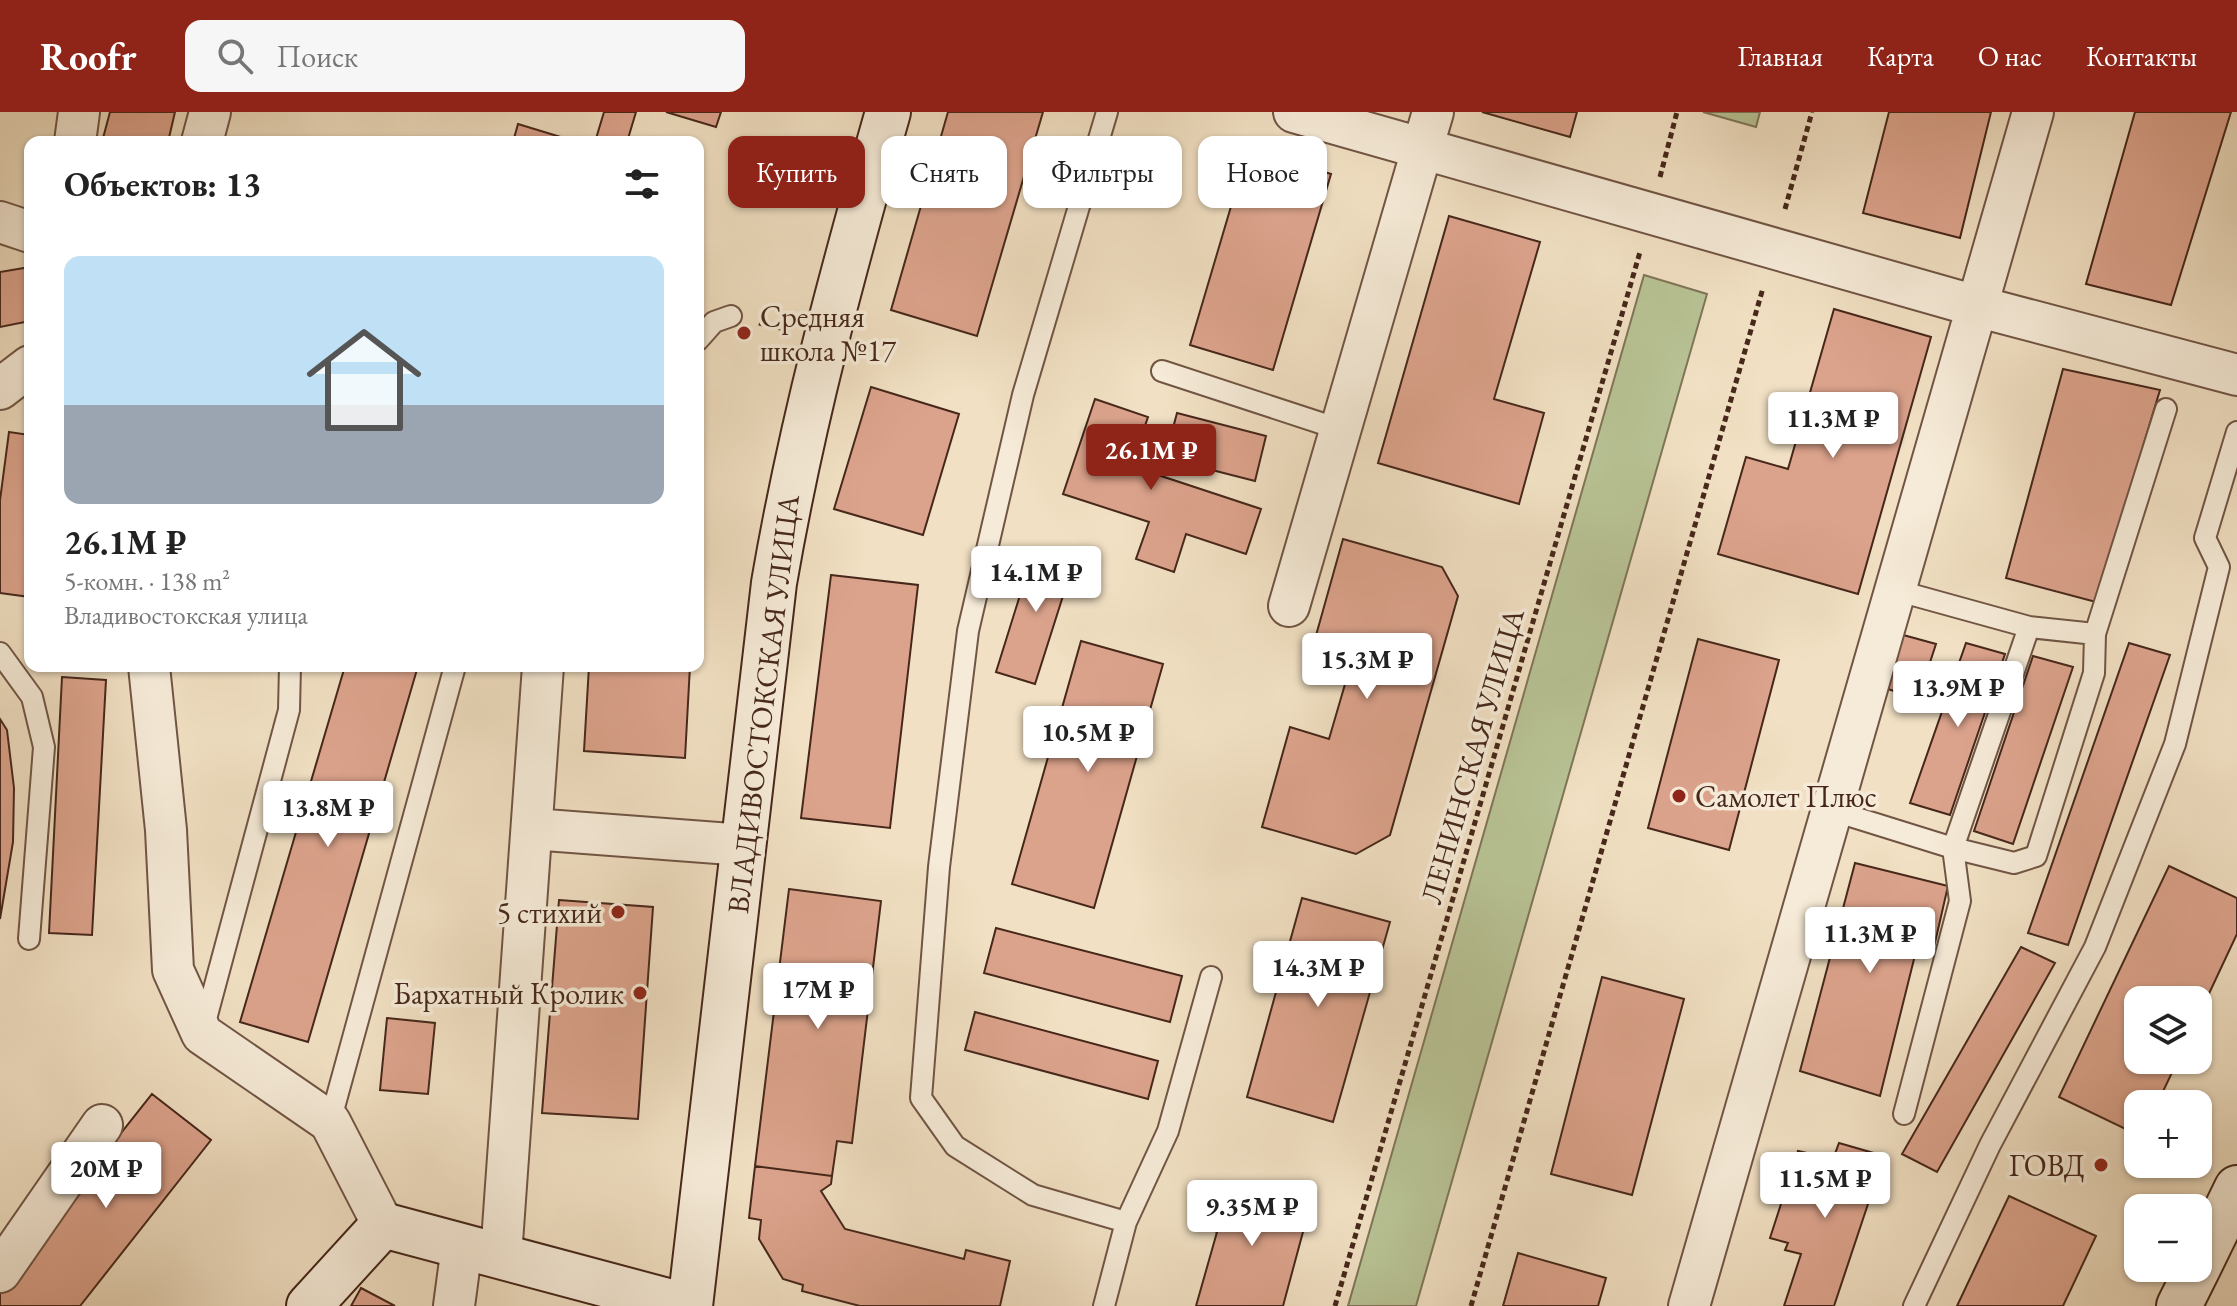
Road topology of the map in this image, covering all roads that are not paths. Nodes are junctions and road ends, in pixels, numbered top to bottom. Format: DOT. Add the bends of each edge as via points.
graph roads {
  1 [pos="79,112"];
  2 [pos="210,112"];
  3 [pos="888,112"];
  4 [pos="1107,112"];
  5 [pos="1294,112"];
  6 [pos="1433,112"];
  7 [pos="2033,112"];
  8 [pos="76,136"];
  9 [pos="204,136"];
  10 [pos="1419,150"];
  11 [pos="0,222"];
  12 [pos="24,230"];
  13 [pos="1976,306"];
  14 [pos="731,316"];
  15 [pos="704,333"];
  16 [pos="24,371"];
  17 [pos="1162,371"];
  18 [pos="2237,375"];
  19 [pos="0,389"];
  20 [pos="2166,409"];
  21 [pos="1342,430"];
  22 [pos="2237,432"];
  23 [pos="1895,590"];
  24 [pos="1289,606"];
  25 [pos="2029,627"];
  26 [pos="2095,634"];
  27 [pos="0,653"];
  28 [pos="150,672"];
  29 [pos="290,672"];
  30 [pos="453,672"];
  31 [pos="543,672"];
  32 [pos="1831,810"];
  33 [pos="532,829"];
  34 [pos="744,845"];
  35 [pos="1953,848"];
  36 [pos="29,939"];
  37 [pos="1211,977"];
  38 [pos="202,1034"];
  39 [pos="1904,1114"];
  40 [pos="330,1122"];
  41 [pos="102,1125"];
  42 [pos="2237,1188"];
  43 [pos="1126,1222"];
  44 [pos="383,1225"];
  45 [pos="2212,1239"];
  46 [pos="482,1251"];
  47 [pos="0,1272"];
  48 [pos="2191,1282"];
  49 [pos="309,1306"];
  50 [pos="454,1306"];
  51 [pos="688,1306"];
  52 [pos="1104,1306"];
  53 [pos="1689,1306"];
  54 [pos="1914,1306"];
  55 [pos="2179,1306"];
  1 -- 8 [label="street"];
  2 -- 9 [label="street"];
  3 -- 34 [label="main road, ВЛАДИВОСТОКСКАЯ УЛИЦА" via="823,339 793,476 774,583"];
  4 -- 43 [label="lane" via="1023,395 968,631 939,867 921,1098 955,1146 1033,1195"];
  5 -- 10 [label="street"];
  6 -- 10 [label="street"];
  7 -- 13 [label="street"];
  10 -- 13 [label="street"];
  10 -- 21 [label="street"];
  11 -- 12 [label="street"];
  13 -- 18 [label="street"];
  13 -- 23 [label="street"];
  14 -- 15 [label="lane" via="714,322"];
  16 -- 19 [label="street"];
  17 -- 21 [label="lane"];
  20 -- 26 [label="lane"];
  21 -- 24 [label="street"];
  22 -- 54 [label="lane" via="2205,538 2219,567 2175,744 2095,947 1990,1145"];
  23 -- 25 [label="lane"];
  23 -- 32 [label="street"];
  25 -- 26 [label="lane"];
  25 -- 35 [label="lane"];
  26 -- 35 [label="lane" via="2094,673 2036,856 2014,863"];
  27 -- 36 [label="lane" via="32,697 44,747"];
  28 -- 38 [label="street" via="173,970"];
  29 -- 38 [label="lane" via="289,710"];
  30 -- 40 [label="lane"];
  31 -- 33 [label="street"];
  32 -- 35 [label="lane"];
  32 -- 53 [label="street"];
  33 -- 34 [label="street"];
  33 -- 46 [label="street"];
  34 -- 51 [label="main road, ВЛАДИВОСТОКСКАЯ УЛИЦА"];
  35 -- 39 [label="lane" via="1960,901"];
  37 -- 43 [label="lane" via="1168,1131"];
  38 -- 40 [label="street"];
  40 -- 44 [label="street"];
  41 -- 47 [label="street"];
  42 -- 45 [label="main road"];
  43 -- 52 [label="lane"];
  44 -- 46 [label="main road"];
  44 -- 49 [label="main road"];
  46 -- 50 [label="street"];
  46 -- 51 [label="main road"];
  48 -- 55 [label="main road"];
}
